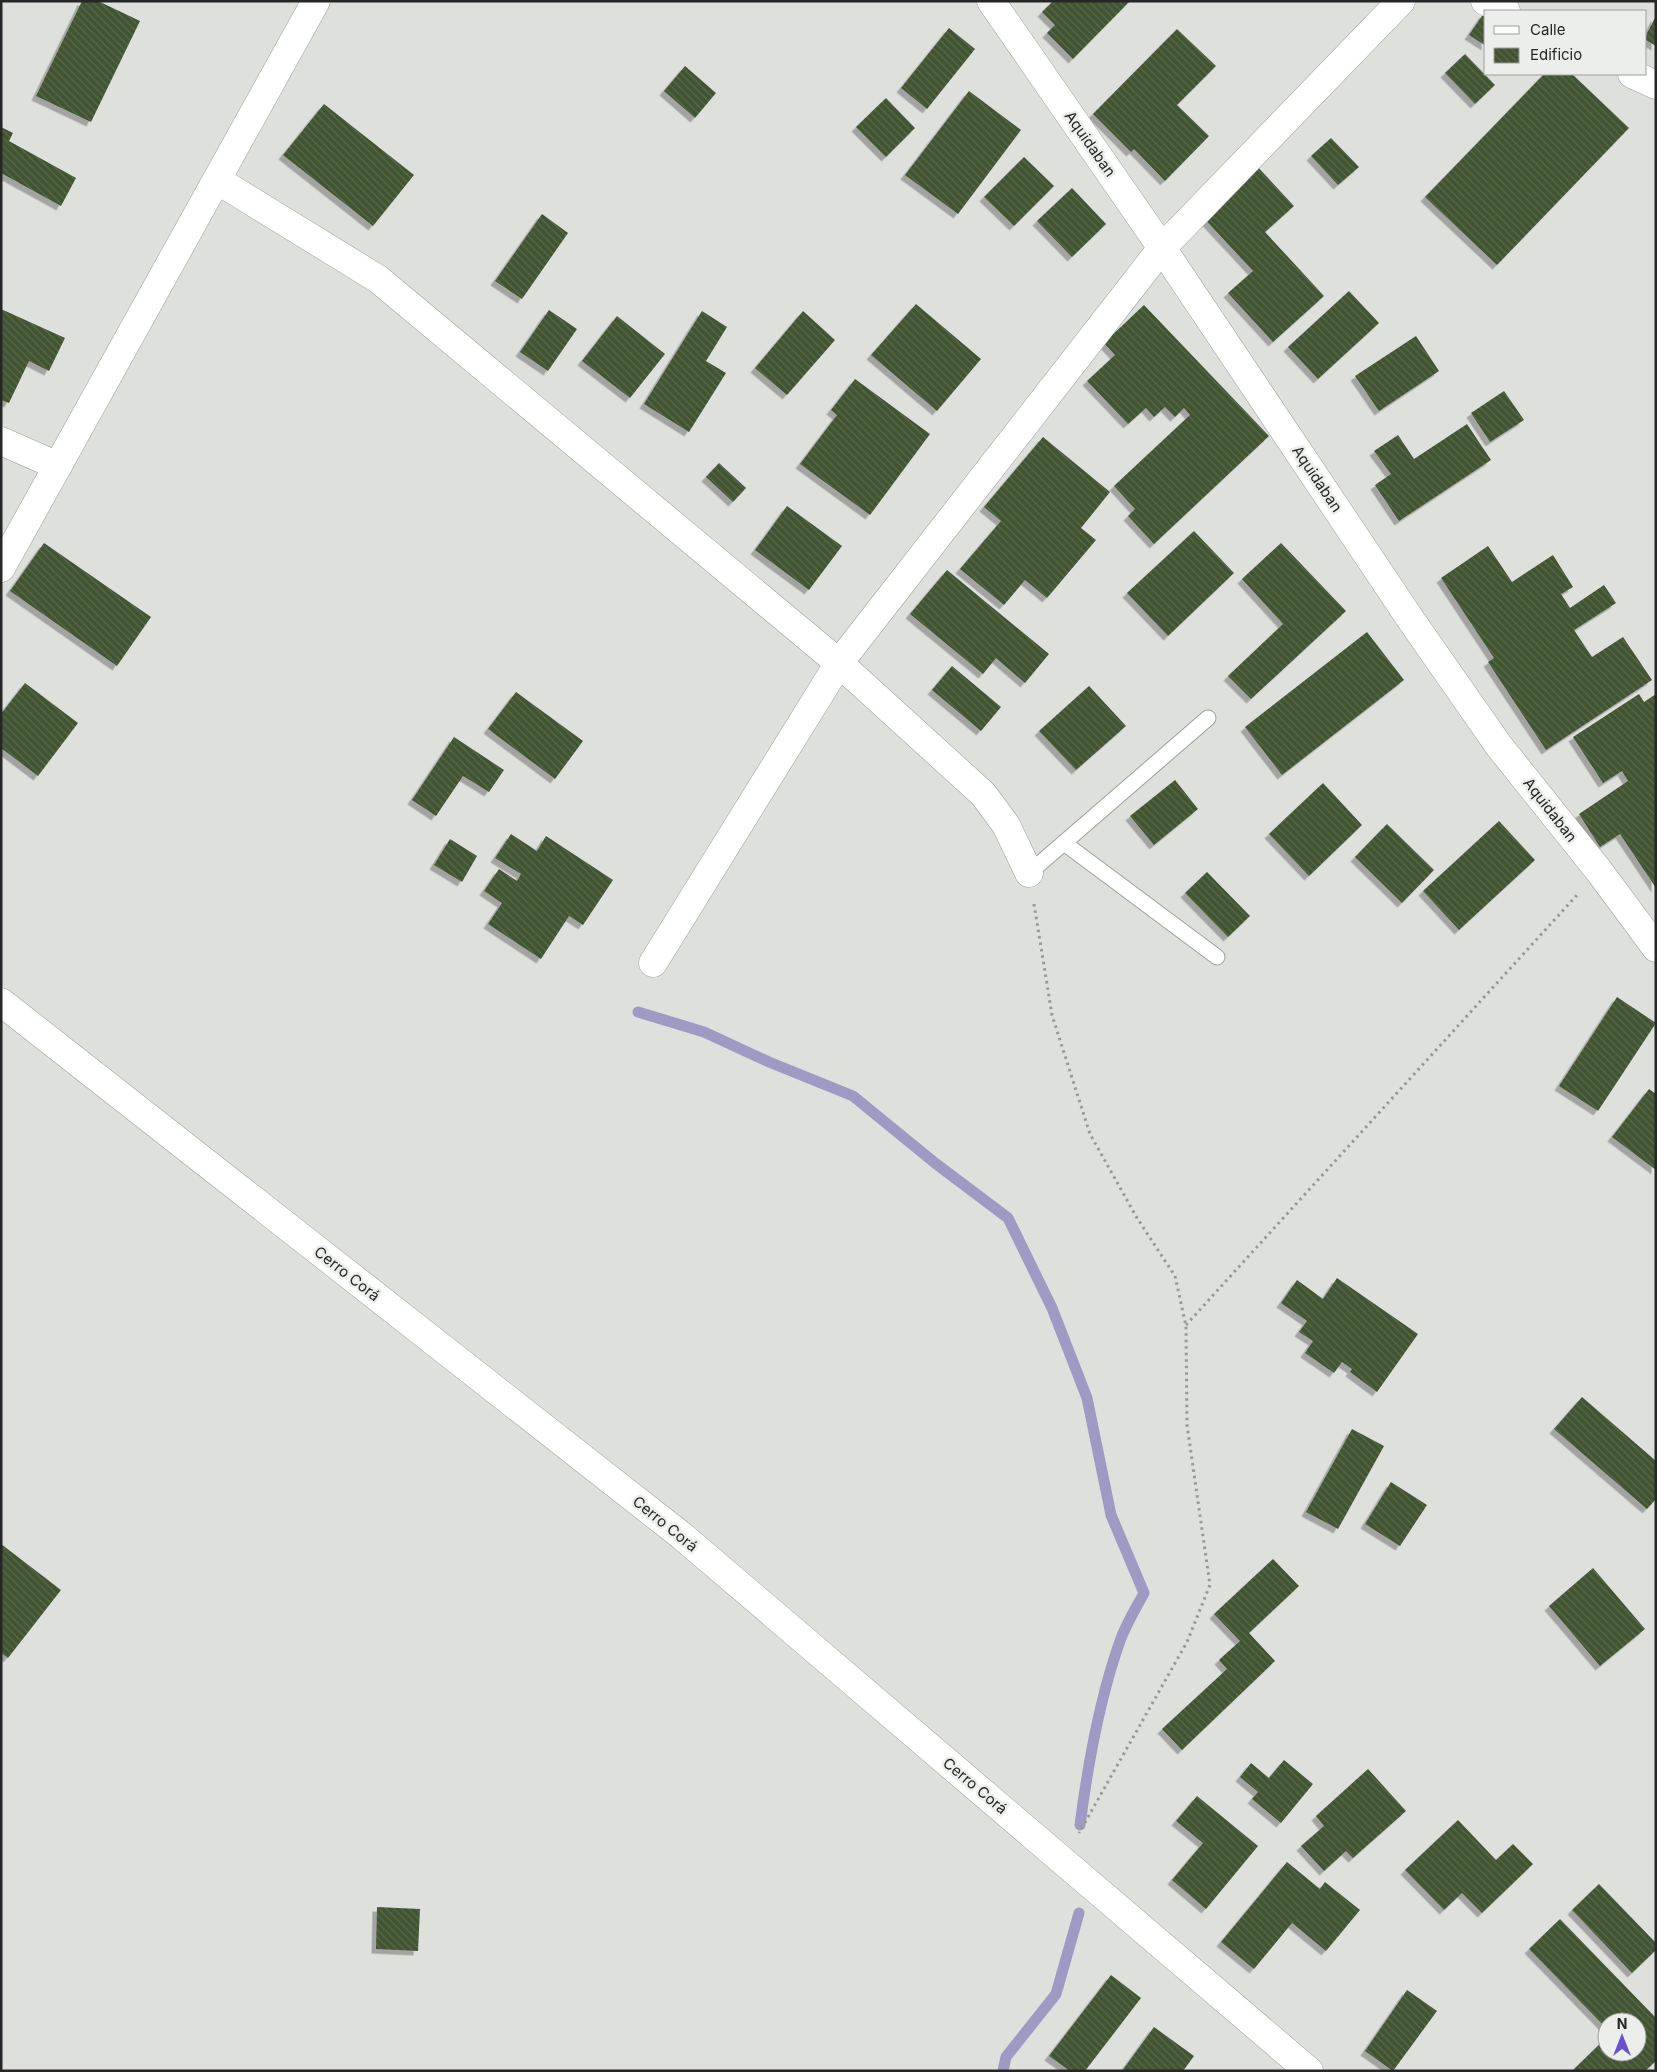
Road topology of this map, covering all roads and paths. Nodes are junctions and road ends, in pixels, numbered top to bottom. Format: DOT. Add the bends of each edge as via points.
graph roads {
  1 [pos="316,1"];
  2 [pos="991,1"];
  3 [pos="1401,1"];
  4 [pos="1485,1"];
  5 [pos="1504,10"];
  6 [pos="1634,75"];
  7 [pos="1656,85"];
  8 [pos="217,180"];
  9 [pos="1162,248"];
  10 [pos="1,441"];
  11 [pos="58,466"];
  12 [pos="1,568"];
  13 [pos="839,663"];
  14 [pos="1208,718"];
  15 [pos="1064,843"];
  16 [pos="1599,871"];
  17 [pos="1029,873"];
  18 [pos="1656,948"];
  19 [pos="1217,957"];
  20 [pos="653,963"];
  21 [pos="1,1002"];
  22 [pos="1186,1326"];
  23 [pos="1063,1861"];
  24 [pos="1309,2071"];
  1 -- 8 [label="street"];
  2 -- 9 [label="street, Aquidaban"];
  3 -- 9 [label="street"];
  4 -- 5 [label="street"];
  6 -- 7 [label="street"];
  8 -- 11 [label="street"];
  8 -- 13 [label="street" via="378,279"];
  9 -- 13 [label="street"];
  9 -- 16 [label="street, Aquidaban" via="1499,746"];
  10 -- 11 [label="street"];
  11 -- 12 [label="street"];
  13 -- 17 [label="street" via="983,794 1006,825"];
  13 -- 20 [label="street"];
  14 -- 15 [label="lane"];
  15 -- 17 [label="lane"];
  15 -- 19 [label="lane"];
  16 -- 18 [label="street, Aquidaban"];
  16 -- 22 [label="path"];
  17 -- 22 [label="path" via="1052,1015 1090,1134 1137,1218 1175,1276"];
  21 -- 23 [label="street, Cerro Corá" via="682,1536"];
  22 -- 23 [label="path" via="1186,1425 1210,1585 1186,1642"];
  23 -- 24 [label="street, Cerro Corá"];
}
